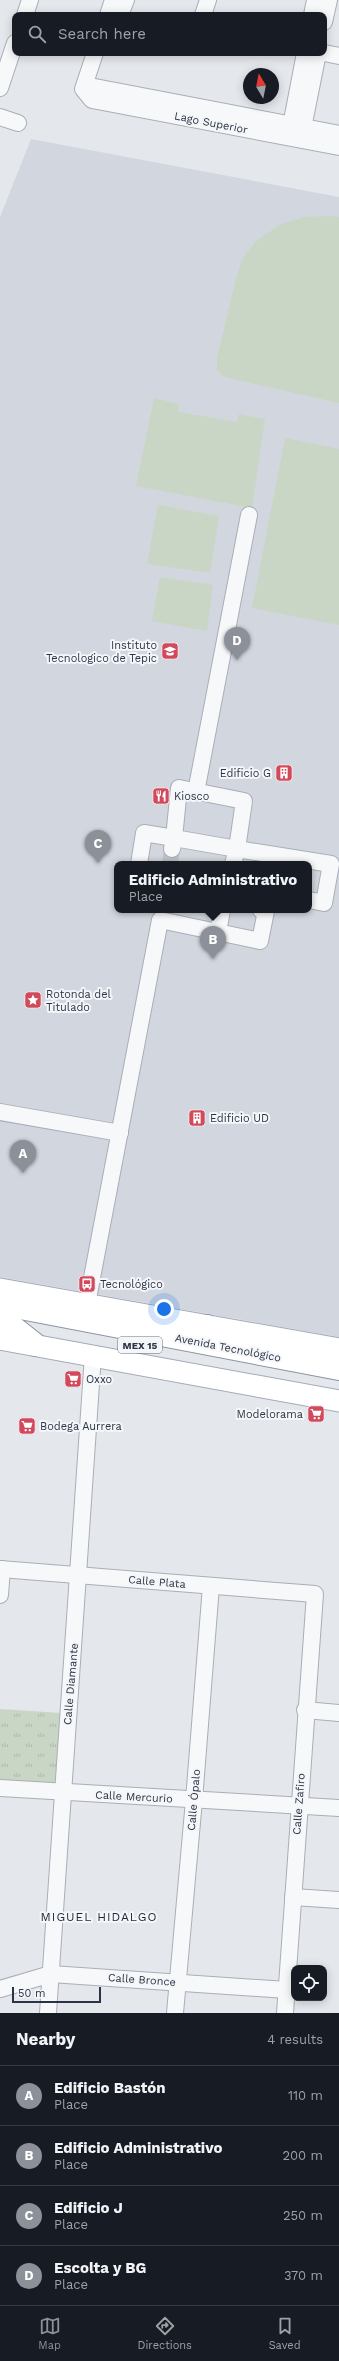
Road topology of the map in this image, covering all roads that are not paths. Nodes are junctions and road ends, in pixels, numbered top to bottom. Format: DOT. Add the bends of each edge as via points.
graph roads {
  1 [pos="30,0"];
  2 [pos="114,0"];
  3 [pos="126,0"];
  4 [pos="208,0"];
  5 [pos="315,0"];
  6 [pos="329,0"];
  7 [pos="25,12"];
  8 [pos="109,12"];
  9 [pos="121,12"];
  10 [pos="204,12"];
  11 [pos="313,12"];
  12 [pos="326,12"];
  13 [pos="12,52"];
  14 [pos="327,54"];
  15 [pos="94,56"];
  16 [pos="106,56"];
  17 [pos="305,56"];
  18 [pos="317,56"];
  19 [pos="339,56"];
  20 [pos="0,88"];
  21 [pos="90,94"];
  22 [pos="0,117"];
  23 [pos="18,123"];
  24 [pos="296,132"];
  25 [pos="339,134"];
  26 [pos="339,147"];
  27 [pos="249,515"];
  28 [pos="196,792"];
  29 [pos="173,843"];
  30 [pos="235,857"];
  31 [pos="139,861"];
  32 [pos="290,861"];
  33 [pos="312,863"];
  34 [pos="312,901"];
  35 [pos="217,913"];
  36 [pos="264,913"];
  37 [pos="160,915"];
  38 [pos="218,932"];
  39 [pos="0,1112"];
  40 [pos="120,1133"];
  41 [pos="0,1289"];
  42 [pos="88,1304"];
  43 [pos="1,1320"];
  44 [pos="207,1326"];
  45 [pos="164,1335"];
  46 [pos="36,1345"];
  47 [pos="339,1349"];
  48 [pos="93,1355"];
  49 [pos="339,1369"];
  50 [pos="339,1382"];
  51 [pos="339,1402"];
  52 [pos="1,1569"];
  53 [pos="79,1576"];
  54 [pos="210,1586"];
  55 [pos="315,1594"];
  56 [pos="0,1595"];
  57 [pos="305,1710"];
  58 [pos="339,1712"];
  59 [pos="0,1788"];
  60 [pos="62,1793"];
  61 [pos="194,1800"];
  62 [pos="299,1806"];
  63 [pos="339,1808"];
  64 [pos="293,1897"];
  65 [pos="339,1900"];
  66 [pos="51,1974"];
  67 [pos="176,1982"];
  68 [pos="0,1989"];
  69 [pos="287,1990"];
  70 [pos="48,2013"];
  71 [pos="175,2013"];
  72 [pos="285,2013"];
  1 -- 7 [label="street"];
  2 -- 8 [label="street"];
  3 -- 9 [label="street"];
  4 -- 10 [label="street"];
  5 -- 11 [label="street"];
  6 -- 12 [label="street"];
  13 -- 20 [label="street"];
  14 -- 19 [label="street"];
  15 -- 21 [label="street" via="83,89"];
  16 -- 21 [label="street"];
  17 -- 24 [label="street"];
  18 -- 24 [label="street"];
  21 -- 24 [label="street, Lago Superior"];
  22 -- 23 [label="street"];
  24 -- 25 [label="street, Lago Superior"];
  24 -- 26 [label="street, Lago Superior"];
  27 -- 28 [label="street"];
  28 -- 29 [label="street" via="179,788"];
  28 -- 30 [label="street" via="244,801"];
  29 -- 30 [label="street"];
  29 -- 31 [label="street" via="144,833"];
  30 -- 32 [label="street"];
  33 -- 34 [label="street" via="331,864 324,903"];
  35 -- 38 [label="street"];
  36 -- 38 [label="street" via="260,941"];
  37 -- 38 [label="street"];
  37 -- 40 [label="street"];
  39 -- 40 [label="street"];
  40 -- 42 [label="street"];
  41 -- 42 [label="main road, Avenida Tecnológico"];
  42 -- 44 [label="main road, Avenida Tecnológico"];
  43 -- 45 [label="highway, Avenida Tecnológico / MEX 15"];
  43 -- 46 [label="highway"];
  43 -- 50 [label="highway, Avenida Tecnológico / MEX 15"];
  44 -- 45 [label="highway"];
  44 -- 47 [label="main road, Avenida Tecnológico"];
  45 -- 49 [label="highway, Avenida Tecnológico / MEX 15"];
  46 -- 48 [label="main road"];
  48 -- 51 [label="main road"];
  48 -- 53 [label="street, Calle Diamante"];
  52 -- 53 [label="street, Calle Plata"];
  52 -- 56 [label="street"];
  53 -- 54 [label="street, Calle Plata"];
  53 -- 60 [label="street, Calle Diamante"];
  54 -- 55 [label="street, Calle Plata"];
  54 -- 61 [label="street, Calle Ópalo"];
  55 -- 57 [label="street, Calle Zafiro"];
  57 -- 58 [label="street"];
  57 -- 62 [label="street, Calle Zafiro"];
  59 -- 60 [label="street, Calle Mercurio"];
  60 -- 61 [label="street, Calle Mercurio"];
  60 -- 66 [label="street, Calle Diamante"];
  61 -- 62 [label="street, Calle Mercurio"];
  61 -- 67 [label="street, Calle Ópalo"];
  62 -- 63 [label="street, Calle Mercurio"];
  62 -- 64 [label="street, Calle Zafiro"];
  64 -- 65 [label="street"];
  64 -- 69 [label="street, Calle Zafiro"];
  66 -- 67 [label="street, Calle Bronce"];
  66 -- 68 [label="street, Calle Bronce"];
  66 -- 70 [label="street, Calle Diamante"];
  67 -- 69 [label="street, Calle Bronce"];
  67 -- 71 [label="street, Calle Ópalo"];
  69 -- 72 [label="street, Calle Zafiro"];
}
